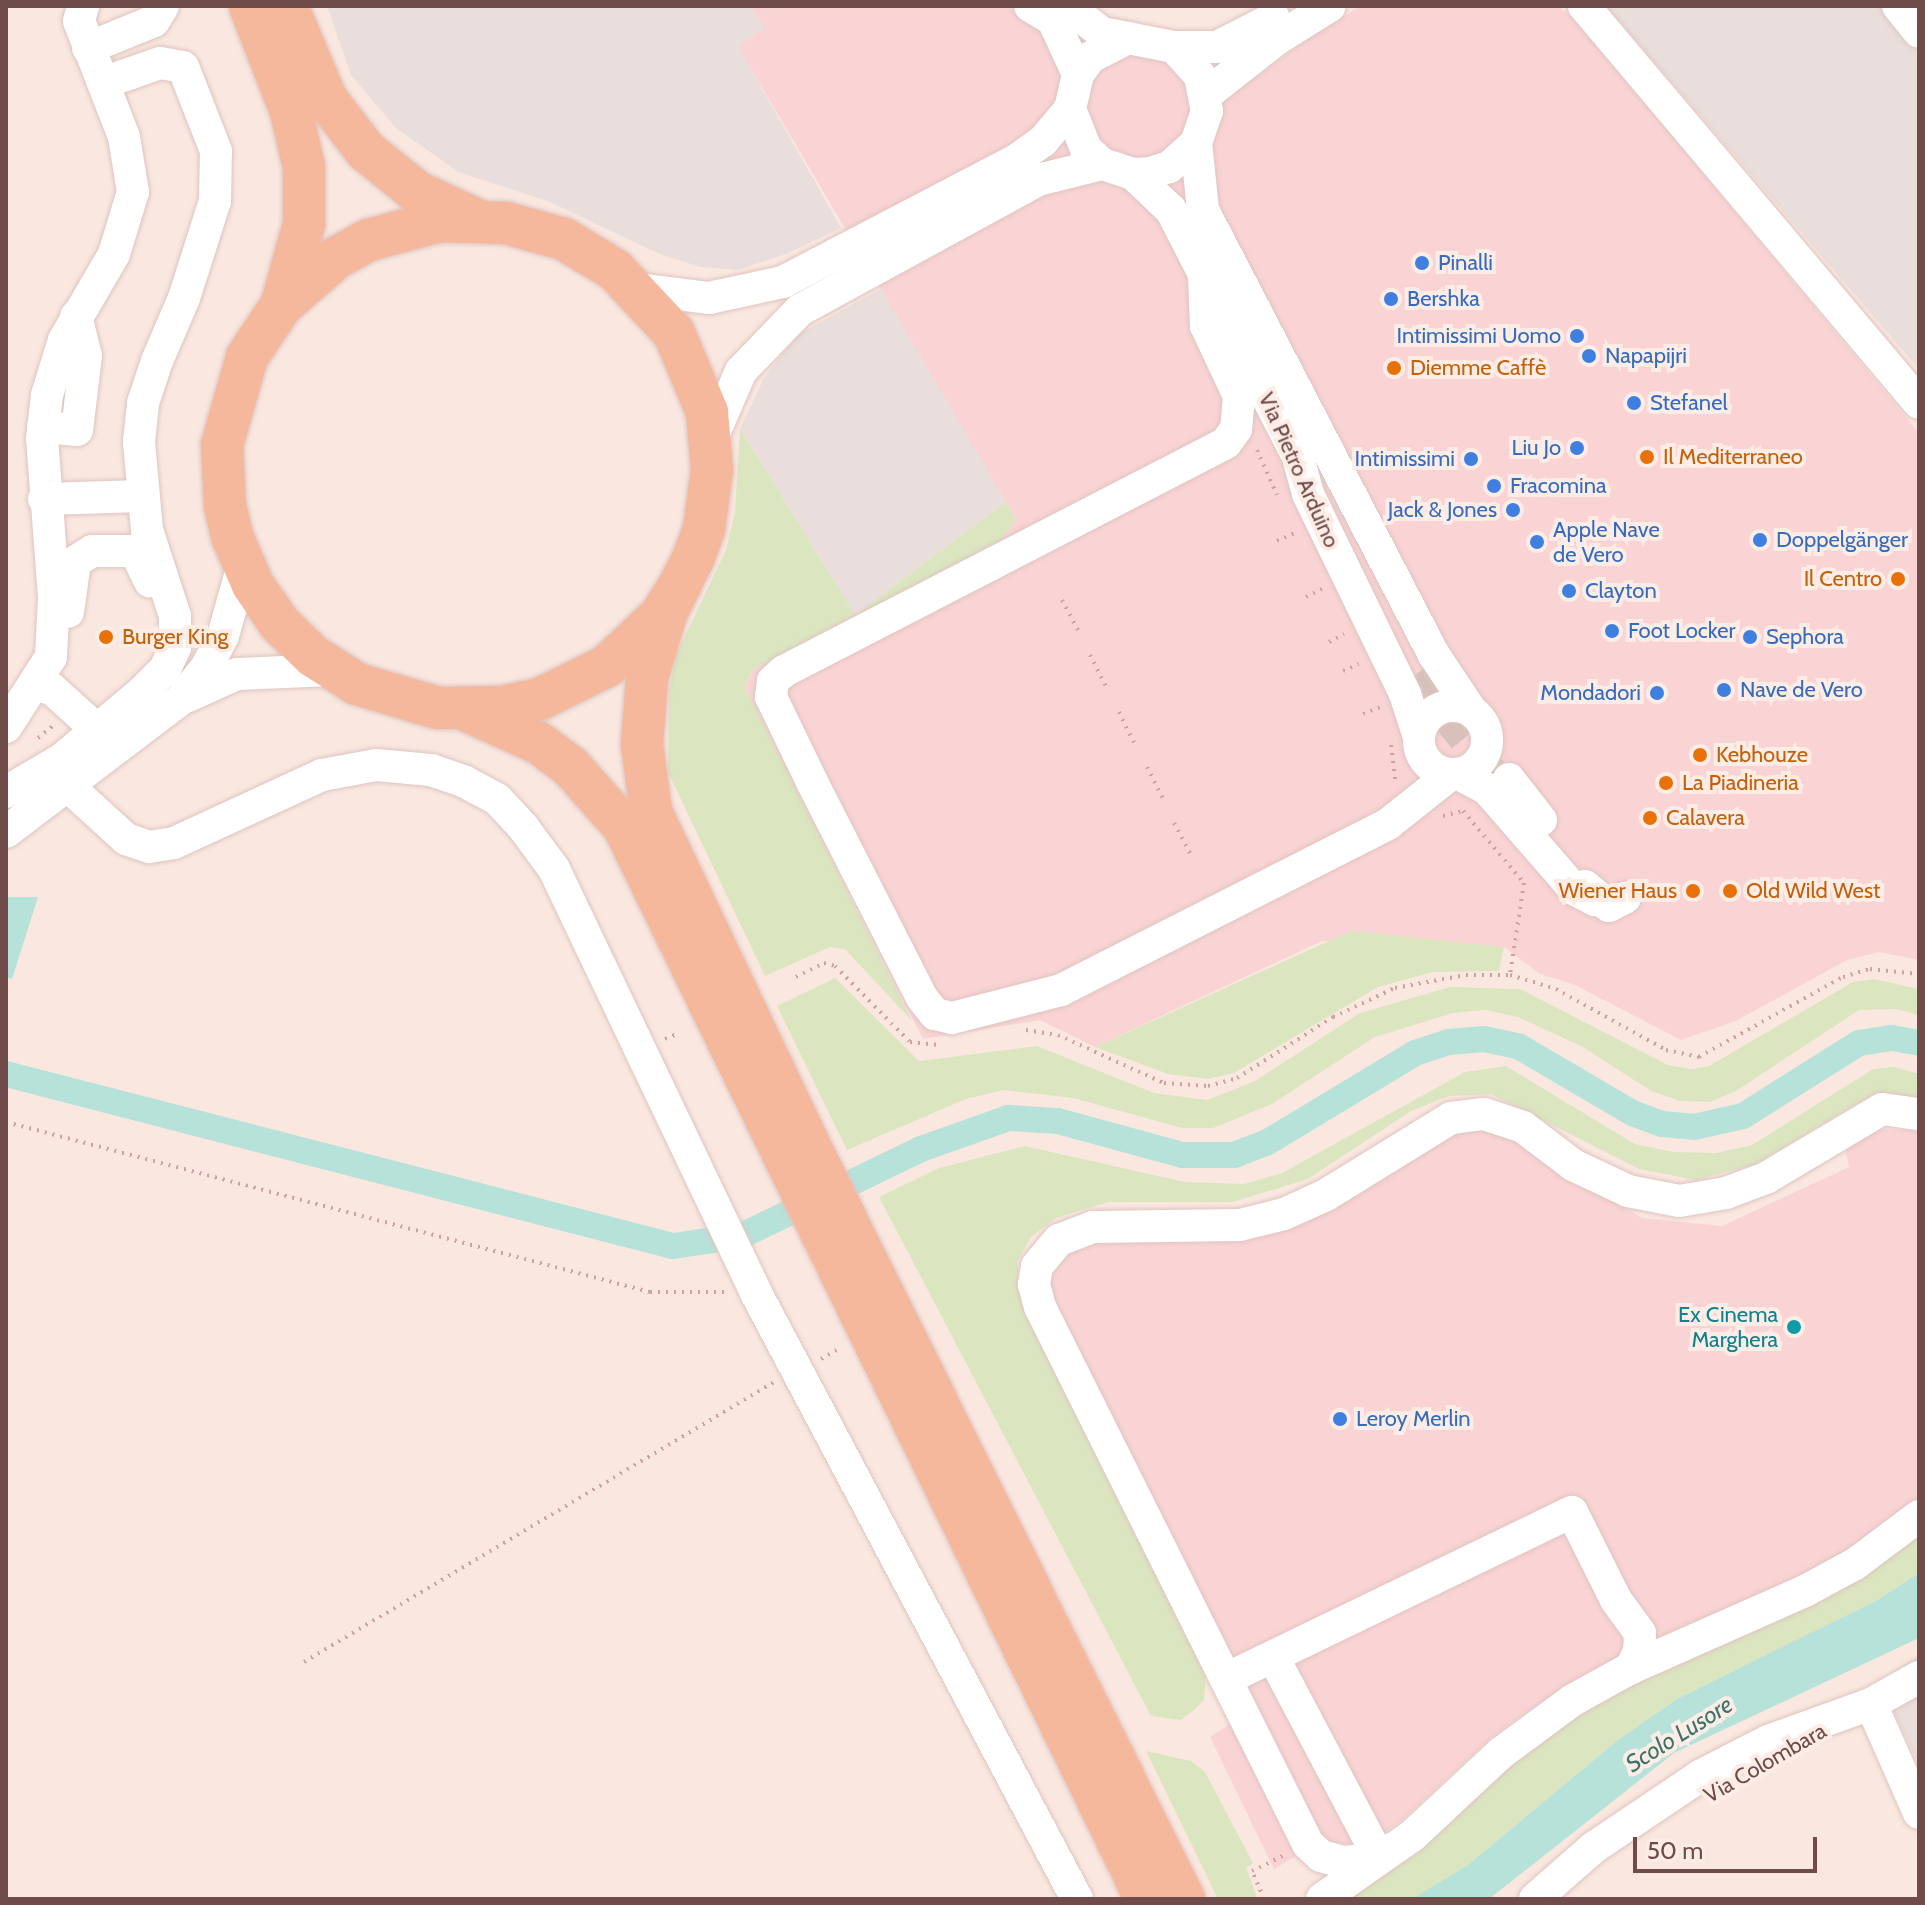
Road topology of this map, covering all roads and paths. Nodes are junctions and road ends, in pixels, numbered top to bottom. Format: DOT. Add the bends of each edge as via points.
graph roads {
  1 [pos="83,6"];
  2 [pos="163,6"];
  3 [pos="250,6"];
  4 [pos="287,6"];
  5 [pos="1067,6"];
  6 [pos="1294,6"];
  7 [pos="1330,6"];
  8 [pos="1898,6"];
  9 [pos="1021,8"];
  10 [pos="1584,10"];
  11 [pos="1919,32"];
  12 [pos="1128,38"];
  13 [pos="1174,47"];
  14 [pos="88,48"];
  15 [pos="1078,74"];
  16 [pos="103,83"];
  17 [pos="1207,94"];
  18 [pos="1070,109"];
  19 [pos="1196,143"];
  20 [pos="1102,164"];
  21 [pos="1133,174"];
  22 [pos="476,220"];
  23 [pos="1204,277"];
  24 [pos="638,289"];
  25 [pos="281,306"];
  26 [pos="1919,403"];
  27 [pos="711,440"];
  28 [pos="1311,452"];
  29 [pos="143,496"];
  30 [pos="44,499"];
  31 [pos="1296,532"];
  32 [pos="1277,541"];
  33 [pos="243,565"];
  34 [pos="681,583"];
  35 [pos="1324,587"];
  36 [pos="1306,597"];
  37 [pos="1062,600"];
  38 [pos="1079,632"];
  39 [pos="1346,633"];
  40 [pos="1329,642"];
  41 [pos="175,648"];
  42 [pos="1090,655"];
  43 [pos="1403,668"];
  44 [pos="332,670"];
  45 [pos="1343,671"];
  46 [pos="42,675"];
  47 [pos="1106,686"];
  48 [pos="180,700"];
  49 [pos="1382,706"];
  50 [pos="1470,709"];
  51 [pos="466,710"];
  52 [pos="1119,712"];
  53 [pos="1363,714"];
  54 [pos="6,727"];
  55 [pos="86,738"];
  56 [pos="1134,743"];
  57 [pos="1147,767"];
  58 [pos="1463,776"];
  59 [pos="69,787"];
  60 [pos="6,792"];
  61 [pos="1163,799"];
  62 [pos="1174,823"];
  63 [pos="6,832"];
  64 [pos="1191,855"];
  65 [pos="1919,974"];
  66 [pos="1510,975"];
  67 [pos="796,977"];
  68 [pos="1026,1030"];
  69 [pos="931,1047"];
  70 [pos="1919,1114"];
  71 [pos="6,1122"];
  72 [pos="797,1155"];
  73 [pos="840,1241"];
  74 [pos="754,1289"];
  75 [pos="868,1334"];
  76 [pos="797,1372"];
  77 [pos="1919,1516"];
  78 [pos="1598,1523"];
  79 [pos="1634,1619"];
  80 [pos="304,1662"];
  81 [pos="1631,1668"];
  82 [pos="1280,1670"];
  83 [pos="1919,1677"];
  84 [pos="1226,1679"];
  85 [pos="1860,1709"];
  86 [pos="1919,1813"];
  87 [pos="1386,1852"];
  88 [pos="1327,1893"];
  89 [pos="1077,1899"];
  90 [pos="1146,1899"];
  91 [pos="1184,1899"];
  92 [pos="1535,1899"];
  93 [pos="1567,1899"];
  1 -- 14 [label="street" via="79,21"];
  2 -- 14 [label="street" via="154,21"];
  3 -- 25 [label="main road" via="291,111 304,167 304,224"];
  4 -- 22 [label="main road" via="326,99 366,151 417,192"];
  5 -- 12 [label="street" via="1102,33"];
  6 -- 13 [label="street" via="1228,44"];
  7 -- 17 [label="street" via="1277,39"];
  8 -- 11 [label="street"];
  9 -- 15 [label="street" via="1053,20"];
  10 -- 26 [label="street"];
  12 -- 13 [label="street"];
  12 -- 15 [label="street" via="1100,51"];
  13 -- 17 [label="street" via="1200,76"];
  14 -- 16 [label="street"];
  15 -- 18 [label="street"];
  16 -- 29 [label="street" via="160,63 183,67 216,151 215,201 143,403"];
  16 -- 30 [label="street" via="124,137 133,192 114,254 76,316 47,395"];
  17 -- 19 [label="street"];
  18 -- 20 [label="street" via="1086,149"];
  18 -- 24 [label="street" via="1043,141 1018,159 783,282 709,298"];
  19 -- 21 [label="street" via="1169,167"];
  19 -- 28 [label="street, Via Pietro Arduino" via="1203,210"];
  20 -- 21 [label="street"];
  20 -- 27 [label="street" via="1038,180 800,310 741,371"];
  21 -- 23 [label="street, Via Pietro Arduino" via="1171,210"];
  22 -- 24 [label="main road" via="564,239"];
  22 -- 25 [label="main road" via="439,221 369,240 336,258"];
  23 -- 28 [label="street, Via Pietro Arduino"];
  23 -- 58 [label="street" via="1206,326 1239,396 1236,429 1226,443 773,681 771,697 935,1014 952,1018 1061,990 1388,824"];
  24 -- 27 [label="main road" via="688,358"];
  25 -- 33 [label="main road" via="247,357 225,426 225,506"];
  27 -- 34 [label="main road" via="710,500"];
  28 -- 43 [label="street" via="1334,486"];
  28 -- 43 [label="street, Via Pietro Arduino" via="1308,494"];
  28 -- 50 [label="street, Via Pietro Arduino" via="1347,481 1434,655"];
  29 -- 30 [label="street"];
  29 -- 41 [label="street" via="152,556 175,616"];
  30 -- 46 [label="street" via="54,597"];
  31 -- 32 [label="path"];
  33 -- 44 [label="main road" via="280,624"];
  33 -- 48 [label="street" via="223,636"];
  34 -- 51 [label="main road" via="635,642 596,672 540,699"];
  34 -- 72 [label="main road" via="655,646 644,700 642,745 651,812"];
  35 -- 36 [label="path"];
  37 -- 38 [label="path"];
  39 -- 40 [label="path"];
  41 -- 46 [label="street" via="141,558 128,549 105,549 75,562 64,648"];
  41 -- 55 [label="street" via="149,685"];
  42 -- 47 [label="path"];
  43 -- 45 [label="path"];
  43 -- 58 [label="street, Via Pietro Arduino"];
  44 -- 48 [label="street" via="237,674"];
  44 -- 51 [label="main road" via="410,703"];
  46 -- 54 [label="street"];
  46 -- 55 [label="street" via="85,719 91,728"];
  48 -- 59 [label="street"];
  49 -- 53 [label="path"];
  50 -- 58 [label="street, Via Pietro Arduino" via="1486,728 1488,740 1479,762"];
  50 -- 58 [label="street" via="1448,705 1428,716"];
  51 -- 72 [label="main road" via="539,743 571,767 624,827"];
  52 -- 56 [label="path"];
  55 -- 60 [label="street" via="51,767"];
  57 -- 61 [label="path"];
  58 -- 58 [label="street, Via Pietro Arduino" via="1596,888 1609,895 1601,898 1476,799"];
  58 -- 66 [label="path" via="1524,883"];
  59 -- 63 [label="street"];
  59 -- 74 [label="street" via="126,839 149,847 174,843 322,775 358,767 431,770 497,799 540,845 554,869"];
  62 -- 64 [label="path"];
  65 -- 66 [label="path" via="1870,969 1843,977 1699,1057 1666,1050 1556,989"];
  66 -- 68 [label="path" via="1466,975 1395,988 1333,1017 1237,1078 1198,1087 1164,1083 1058,1035"];
  67 -- 69 [label="path" via="824,963 835,966 910,1042"];
  70 -- 84 [label="street" via="1882,1109 1766,1178 1726,1193 1679,1201 1615,1185 1573,1165 1523,1127 1484,1114 1451,1118 1326,1195 1284,1214 1240,1225 1093,1227 1059,1240 1037,1266 1034,1285 1040,1307"];
  71 -- 74 [label="path" via="650,1292"];
  72 -- 73 [label="main road"];
  73 -- 75 [label="main road"];
  73 -- 91 [label="main road"];
  74 -- 76 [label="street"];
  75 -- 76 [label="path"];
  75 -- 90 [label="main road"];
  76 -- 80 [label="path" via="742,1398"];
  76 -- 89 [label="street"];
  77 -- 81 [label="street" via="1855,1564 1805,1591"];
  78 -- 79 [label="street" via="1626,1578"];
  79 -- 81 [label="street" via="1641,1642"];
  79 -- 84 [label="street" via="1616,1600 1572,1512"];
  81 -- 87 [label="street" via="1524,1734"];
  82 -- 87 [label="street"];
  83 -- 85 [label="street, Via Colombara"];
  84 -- 87 [label="street" via="1308,1844 1321,1856 1343,1862"];
  85 -- 86 [label="street"];
  85 -- 92 [label="street, Via Colombara" via="1768,1741 1700,1776 1593,1848"];
  85 -- 93 [label="street, Via Colombara" via="1650,1831"];
  87 -- 88 [label="street"];
}
